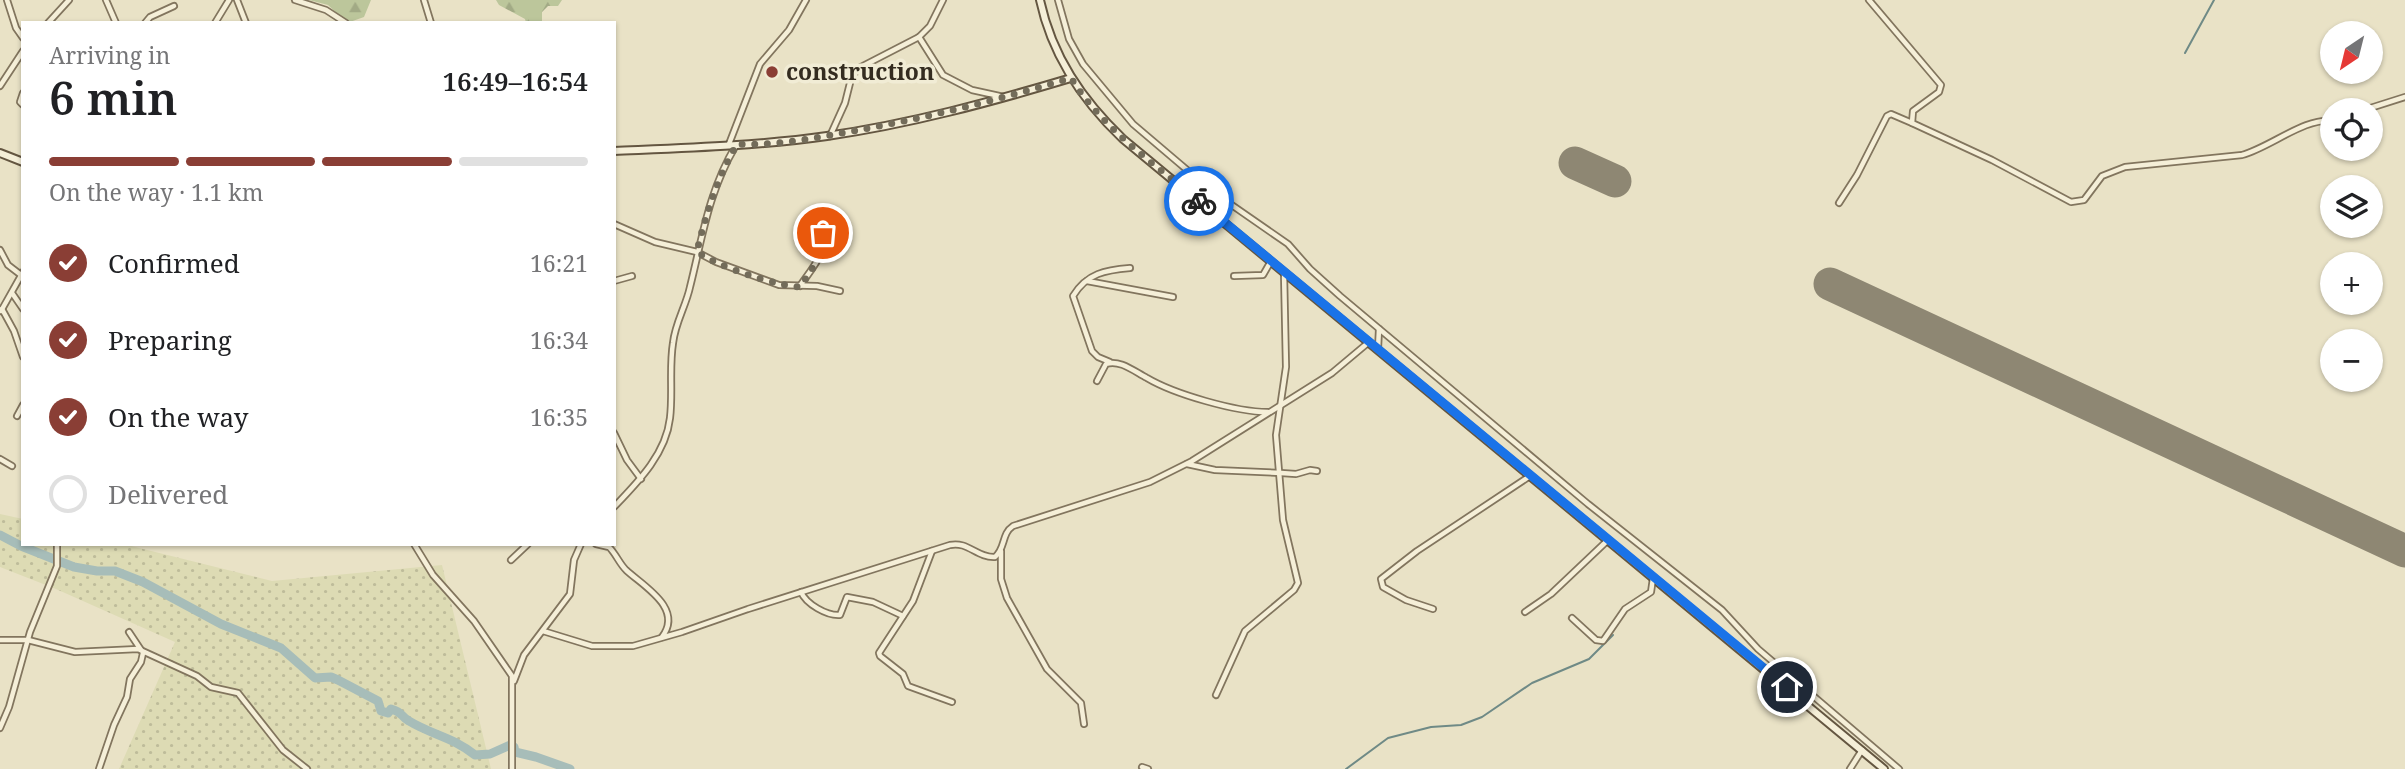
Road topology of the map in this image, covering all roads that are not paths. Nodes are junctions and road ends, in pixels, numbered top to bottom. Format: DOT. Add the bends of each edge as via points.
graph roads {
  1 [pos="7,0"];
  2 [pos="69,0"];
  3 [pos="106,0"];
  4 [pos="229,0"];
  5 [pos="237,0"];
  6 [pos="295,0"];
  7 [pos="425,0"];
  8 [pos="806,0"];
  9 [pos="943,0"];
  10 [pos="1040,0"];
  11 [pos="1058,0"];
  12 [pos="1869,0"];
  13 [pos="174,6"];
  14 [pos="50,21"];
  15 [pos="115,21"];
  16 [pos="147,21"];
  17 [pos="216,21"];
  18 [pos="245,21"];
  19 [pos="343,21"];
  20 [pos="430,21"];
  21 [pos="21,35"];
  22 [pos="919,37"];
  23 [pos="21,54"];
  24 [pos="3,77"];
  25 [pos="1071,78"];
  26 [pos="0,86"];
  27 [pos="1008,97"];
  28 [pos="2405,97"];
  29 [pos="2383,104"];
  30 [pos="2320,121"];
  31 [pos="1912,123"];
  32 [pos="831,136"];
  33 [pos="729,144"];
  34 [pos="737,144"];
  35 [pos="616,150"];
  36 [pos="0,153"];
  37 [pos="21,161"];
  38 [pos="1839,203"];
  39 [pos="824,221"];
  40 [pos="616,225"];
  41 [pos="0,250"];
  42 [pos="697,251"];
  43 [pos="1272,260"];
  44 [pos="1130,268"];
  45 [pos="1284,271"];
  46 [pos="21,272"];
  47 [pos="21,275"];
  48 [pos="632,276"];
  49 [pos="1234,276"];
  50 [pos="616,280"];
  51 [pos="1086,281"];
  52 [pos="800,287"];
  53 [pos="840,291"];
  54 [pos="12,293"];
  55 [pos="1173,297"];
  56 [pos="21,306"];
  57 [pos="1,310"];
  58 [pos="1379,328"];
  59 [pos="1369,341"];
  60 [pos="1378,349"];
  61 [pos="21,351"];
  62 [pos="1111,362"];
  63 [pos="1097,382"];
  64 [pos="1279,407"];
  65 [pos="21,409"];
  66 [pos="1269,412"];
  67 [pos="17,416"];
  68 [pos="616,437"];
  69 [pos="0,459"];
  70 [pos="1187,464"];
  71 [pos="12,467"];
  72 [pos="1317,471"];
  73 [pos="1280,473"];
  74 [pos="1531,475"];
  75 [pos="641,479"];
  76 [pos="616,505"];
  77 [pos="1609,539"];
  78 [pos="57,546"];
  79 [pos="415,546"];
  80 [pos="526,546"];
  81 [pos="580,546"];
  82 [pos="605,546"];
  83 [pos="933,550"];
  84 [pos="1001,551"];
  85 [pos="511,560"];
  86 [pos="1654,576"];
  87 [pos="801,592"];
  88 [pos="1433,609"];
  89 [pos="1525,612"];
  90 [pos="903,615"];
  91 [pos="1572,618"];
  92 [pos="543,631"];
  93 [pos="129,632"];
  94 [pos="661,639"];
  95 [pos="0,640"];
  96 [pos="28,640"];
  97 [pos="142,652"];
  98 [pos="513,681"];
  99 [pos="1216,695"];
  100 [pos="952,702"];
  101 [pos="1084,724"];
  102 [pos="0,728"];
  103 [pos="1862,750"];
  104 [pos="99,769"];
  105 [pos="307,769"];
  106 [pos="512,769"];
  107 [pos="1850,769"];
  108 [pos="1884,769"];
  109 [pos="1899,769"];
  1 -- 21 [label="street"];
  2 -- 14 [label="street"];
  3 -- 15 [label="street"];
  4 -- 17 [label="street"];
  5 -- 18 [label="street"];
  6 -- 19 [label="street"];
  7 -- 20 [label="street"];
  8 -- 33 [label="street" via="761,64"];
  9 -- 22 [label="street"];
  10 -- 25 [label="main road"];
  11 -- 58 [label="street" via="1069,39 1083,64 1133,124 1213,192 1288,244"];
  12 -- 31 [label="street" via="1941,85 1939,92 1913,111"];
  13 -- 16 [label="street"];
  22 -- 27 [label="street" via="943,75 972,90"];
  22 -- 32 [label="street" via="857,69"];
  23 -- 24 [label="street"];
  24 -- 26 [label="street"];
  25 -- 27 [label="main road"];
  25 -- 43 [label="main road" via="1123,139"];
  27 -- 32 [label="main road"];
  28 -- 29 [label="street"];
  30 -- 31 [label="street" via="2242,155 2125,167 2102,176 2088,197 2076,202"];
  31 -- 38 [label="street" via="1887,116"];
  32 -- 34 [label="main road"];
  33 -- 34 [label="main road"];
  33 -- 35 [label="main road"];
  34 -- 42 [label="street" via="708,207"];
  36 -- 37 [label="main road"];
  39 -- 52 [label="street" via="823,249"];
  40 -- 42 [label="street" via="655,242"];
  41 -- 46 [label="street" via="8,265"];
  42 -- 52 [label="street" via="709,260 771,282"];
  42 -- 75 [label="street" via="673,343 669,425"];
  43 -- 45 [label="main road"];
  43 -- 49 [label="street" via="1263,275"];
  44 -- 51 [label="street" via="1098,272"];
  45 -- 59 [label="main road"];
  45 -- 64 [label="street" via="1286,367"];
  47 -- 54 [label="street"];
  48 -- 50 [label="street"];
  51 -- 55 [label="street"];
  51 -- 62 [label="street" via="1073,296 1093,351"];
  52 -- 53 [label="street"];
  54 -- 56 [label="street"];
  54 -- 57 [label="street"];
  57 -- 61 [label="street"];
  58 -- 60 [label="street"];
  58 -- 109 [label="street" via="1721,610 1758,649"];
  59 -- 60 [label="main road"];
  59 -- 64 [label="street" via="1332,373"];
  60 -- 74 [label="main road"];
  62 -- 63 [label="street"];
  62 -- 66 [label="street" via="1179,393"];
  64 -- 66 [label="street"];
  64 -- 73 [label="street"];
  65 -- 67 [label="street"];
  66 -- 70 [label="street"];
  68 -- 75 [label="street"];
  69 -- 71 [label="street"];
  70 -- 73 [label="street"];
  70 -- 84 [label="street" via="1150,482 1013,526 1005,533"];
  72 -- 73 [label="street"];
  73 -- 99 [label="street" via="1283,520 1297,586 1245,631"];
  74 -- 77 [label="main road"];
  74 -- 88 [label="street" via="1381,579 1383,587 1395,595"];
  75 -- 76 [label="street"];
  77 -- 86 [label="main road"];
  77 -- 89 [label="street"];
  78 -- 96 [label="street" via="57,566"];
  79 -- 98 [label="street" via="503,661"];
  80 -- 85 [label="street"];
  81 -- 92 [label="street" via="570,594"];
  82 -- 94 [label="street" via="658,596 668,620"];
  83 -- 84 [label="street" via="960,544 989,557"];
  83 -- 87 [label="street"];
  83 -- 90 [label="street" via="918,592"];
  84 -- 101 [label="street" via="1001,579 1007,598 1047,669 1082,703"];
  86 -- 91 [label="street" via="1651,592 1625,610 1603,641"];
  86 -- 103 [label="main road"];
  87 -- 90 [label="street" via="814,606 836,616 847,597"];
  87 -- 94 [label="street"];
  90 -- 100 [label="street" via="879,650 880,656 903,674 908,686"];
  92 -- 94 [label="street" via="607,648"];
  92 -- 98 [label="street" via="524,655"];
  93 -- 97 [label="street"];
  95 -- 96 [label="street"];
  96 -- 97 [label="street" via="75,652 129,648"];
  96 -- 102 [label="street"];
  97 -- 104 [label="street"];
  97 -- 105 [label="street" via="211,687 238,693 283,750"];
  98 -- 106 [label="street"];
  103 -- 107 [label="street"];
  103 -- 108 [label="main road"];
}
